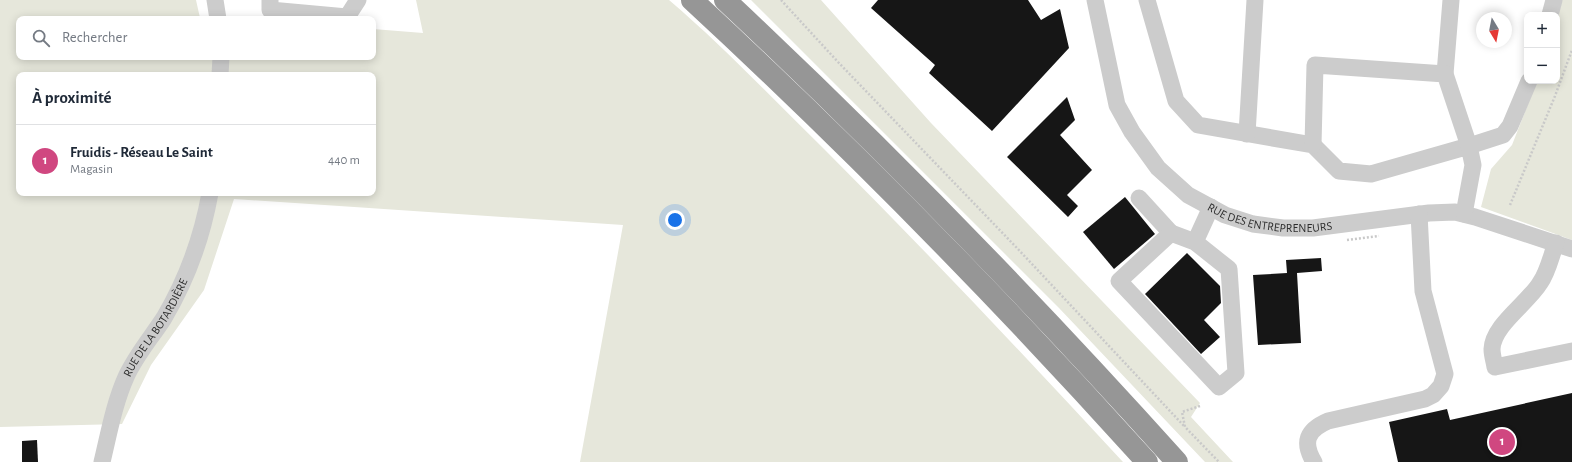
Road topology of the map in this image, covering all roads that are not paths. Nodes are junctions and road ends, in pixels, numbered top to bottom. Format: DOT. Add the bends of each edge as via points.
graph roads {
  1 [pos="215,0"];
  2 [pos="270,0"];
  3 [pos="358,0"];
  4 [pos="692,0"];
  5 [pos="725,0"];
  6 [pos="1095,0"];
  7 [pos="1147,0"];
  8 [pos="1255,0"];
  9 [pos="1451,0"];
  10 [pos="1554,0"];
  11 [pos="1551,12"];
  12 [pos="218,16"];
  13 [pos="336,16"];
  14 [pos="348,16"];
  15 [pos="220,60"];
  16 [pos="220,72"];
  17 [pos="1445,74"];
  18 [pos="1528,84"];
  19 [pos="1247,134"];
  20 [pos="1313,145"];
  21 [pos="1469,146"];
  22 [pos="209,196"];
  23 [pos="1139,198"];
  24 [pos="1211,208"];
  25 [pos="1419,214"];
  26 [pos="1464,214"];
  27 [pos="1170,233"];
  28 [pos="1195,242"];
  29 [pos="1564,246"];
  30 [pos="1572,351"];
  31 [pos="102,462"];
  32 [pos="1147,462"];
  33 [pos="1177,462"];
  34 [pos="1314,462"];
  1 -- 12 [label="street"];
  2 -- 13 [label="street" via="270,10"];
  3 -- 14 [label="street"];
  4 -- 32 [label="highway" via="949,251"];
  5 -- 33 [label="highway" via="836,106 988,260"];
  6 -- 24 [label="street, RUE DES ENTREPRENEURS" via="1117,105 1158,168 1188,195"];
  7 -- 19 [label="street" via="1176,101 1198,125"];
  8 -- 19 [label="street"];
  9 -- 17 [label="street"];
  10 -- 11 [label="street"];
  15 -- 16 [label="street"];
  17 -- 20 [label="street" via="1315,65"];
  17 -- 21 [label="street"];
  18 -- 21 [label="street" via="1510,126 1503,135"];
  19 -- 20 [label="street"];
  20 -- 21 [label="street" via="1339,172 1371,174"];
  21 -- 26 [label="street" via="1473,165"];
  22 -- 31 [label="street, RUE DE LA BOTARDIÈRE" via="202,232 184,281 163,318 139,352 126,378 115,407"];
  23 -- 27 [label="street"];
  24 -- 25 [label="street, RUE DES ENTREPRENEURS" via="1253,224 1283,228 1313,228"];
  24 -- 28 [label="street"];
  25 -- 26 [label="street, RUE DES ENTREPRENEURS"];
  25 -- 34 [label="street" via="1423,291 1443,363 1444,382 1433,395 1425,399 1328,421 1317,426 1311,432 1307,443 1309,455"];
  26 -- 29 [label="street, RUE DES ENTREPRENEURS"];
  27 -- 28 [label="street"];
  27 -- 28 [label="street" via="1119,281 1219,387 1236,373 1229,269"];
  29 -- 30 [label="street" via="1530,297 1496,334 1492,348 1495,367"];
}
